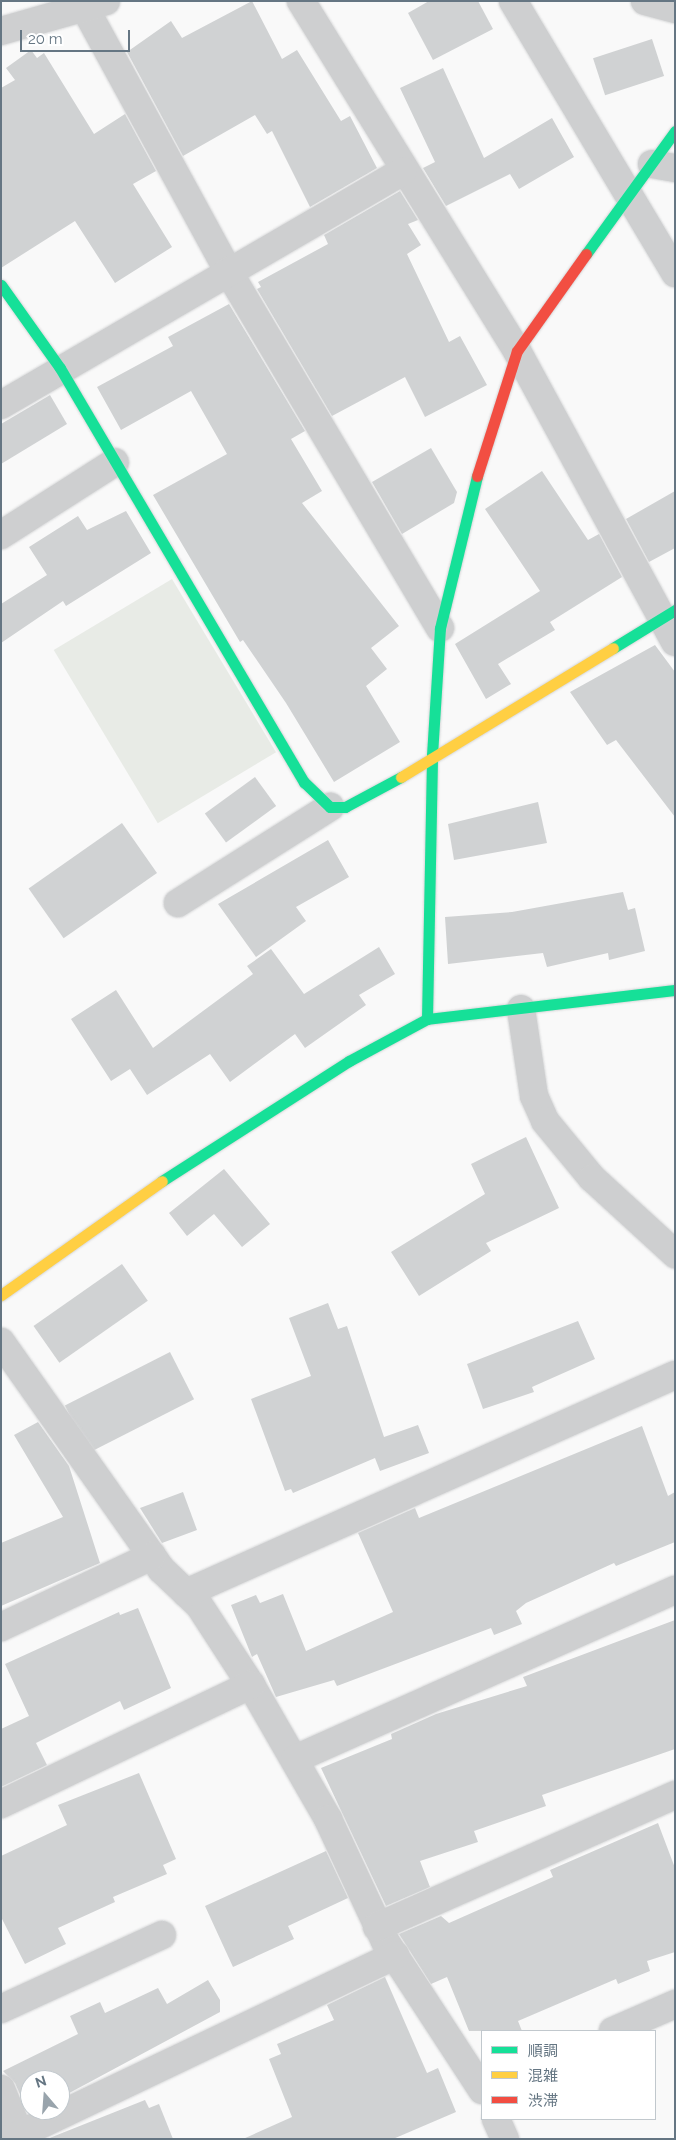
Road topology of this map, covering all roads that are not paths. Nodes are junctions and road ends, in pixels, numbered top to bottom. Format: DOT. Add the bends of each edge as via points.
graph roads {
  1 [pos="301,1"];
  2 [pos="513,1"];
  3 [pos="645,1"];
  4 [pos="90,3"];
  5 [pos="675,9"];
  6 [pos="1,32"];
  7 [pos="675,131"];
  8 [pos="664,166"];
  9 [pos="402,171"];
  10 [pos="626,194"];
  11 [pos="228,271"];
  12 [pos="675,273"];
  13 [pos="1,285"];
  14 [pos="517,351"];
  15 [pos="60,368"];
  16 [pos="1,406"];
  17 [pos="115,462"];
  18 [pos="1,535"];
  19 [pos="668,614"];
  20 [pos="440,628"];
  21 [pos="675,642"];
  22 [pos="432,755"];
  23 [pos="330,806"];
  24 [pos="178,903"];
  25 [pos="675,990"];
  26 [pos="521,1009"];
  27 [pos="427,1019"];
  28 [pos="675,1254"];
  29 [pos="1,1295"];
  30 [pos="1,1342"];
  31 [pos="675,1375"];
  32 [pos="152,1556"];
  33 [pos="675,1590"];
  34 [pos="186,1593"];
  35 [pos="1,1627"];
  36 [pos="251,1685"];
  37 [pos="295,1759"];
  38 [pos="675,1795"];
  39 [pos="1,1804"];
  40 [pos="377,1927"];
  41 [pos="162,1935"];
  42 [pos="395,1955"];
  43 [pos="675,2004"];
  44 [pos="1,2009"];
  45 [pos="615,2030"];
  46 [pos="481,2088"];
  47 [pos="1,2089"];
  48 [pos="496,2120"];
  49 [pos="14,2136"];
  50 [pos="505,2139"];
  1 -- 9 [label="street"];
  2 -- 10 [label="street"];
  3 -- 5 [label="street"];
  4 -- 6 [label="street"];
  4 -- 11 [label="street"];
  7 -- 8 [label="street"];
  8 -- 10 [label="street"];
  9 -- 11 [label="street"];
  9 -- 14 [label="street"];
  10 -- 12 [label="street"];
  10 -- 14 [label="street"];
  11 -- 15 [label="street"];
  11 -- 20 [label="street"];
  13 -- 15 [label="street"];
  14 -- 19 [label="street"];
  14 -- 20 [label="street" via="487,434"];
  15 -- 16 [label="street"];
  15 -- 17 [label="street"];
  17 -- 18 [label="street"];
  17 -- 23 [label="street" via="304,782"];
  19 -- 21 [label="street"];
  19 -- 22 [label="street"];
  20 -- 22 [label="street"];
  22 -- 23 [label="street" via="358,802"];
  22 -- 27 [label="street"];
  23 -- 24 [label="street"];
  25 -- 26 [label="street"];
  26 -- 27 [label="street"];
  26 -- 28 [label="street" via="534,1096 546,1121 592,1178"];
  27 -- 29 [label="street" via="349,1062 193,1160"];
  30 -- 32 [label="street"];
  31 -- 34 [label="street"];
  32 -- 34 [label="street"];
  32 -- 35 [label="street"];
  33 -- 37 [label="street"];
  34 -- 36 [label="street"];
  36 -- 37 [label="street"];
  36 -- 39 [label="street"];
  37 -- 40 [label="street"];
  38 -- 40 [label="street"];
  40 -- 42 [label="street"];
  41 -- 44 [label="street"];
  42 -- 46 [label="street"];
  42 -- 49 [label="street"];
  43 -- 45 [label="street"];
  47 -- 49 [label="street"];
  48 -- 50 [label="street"];
}
